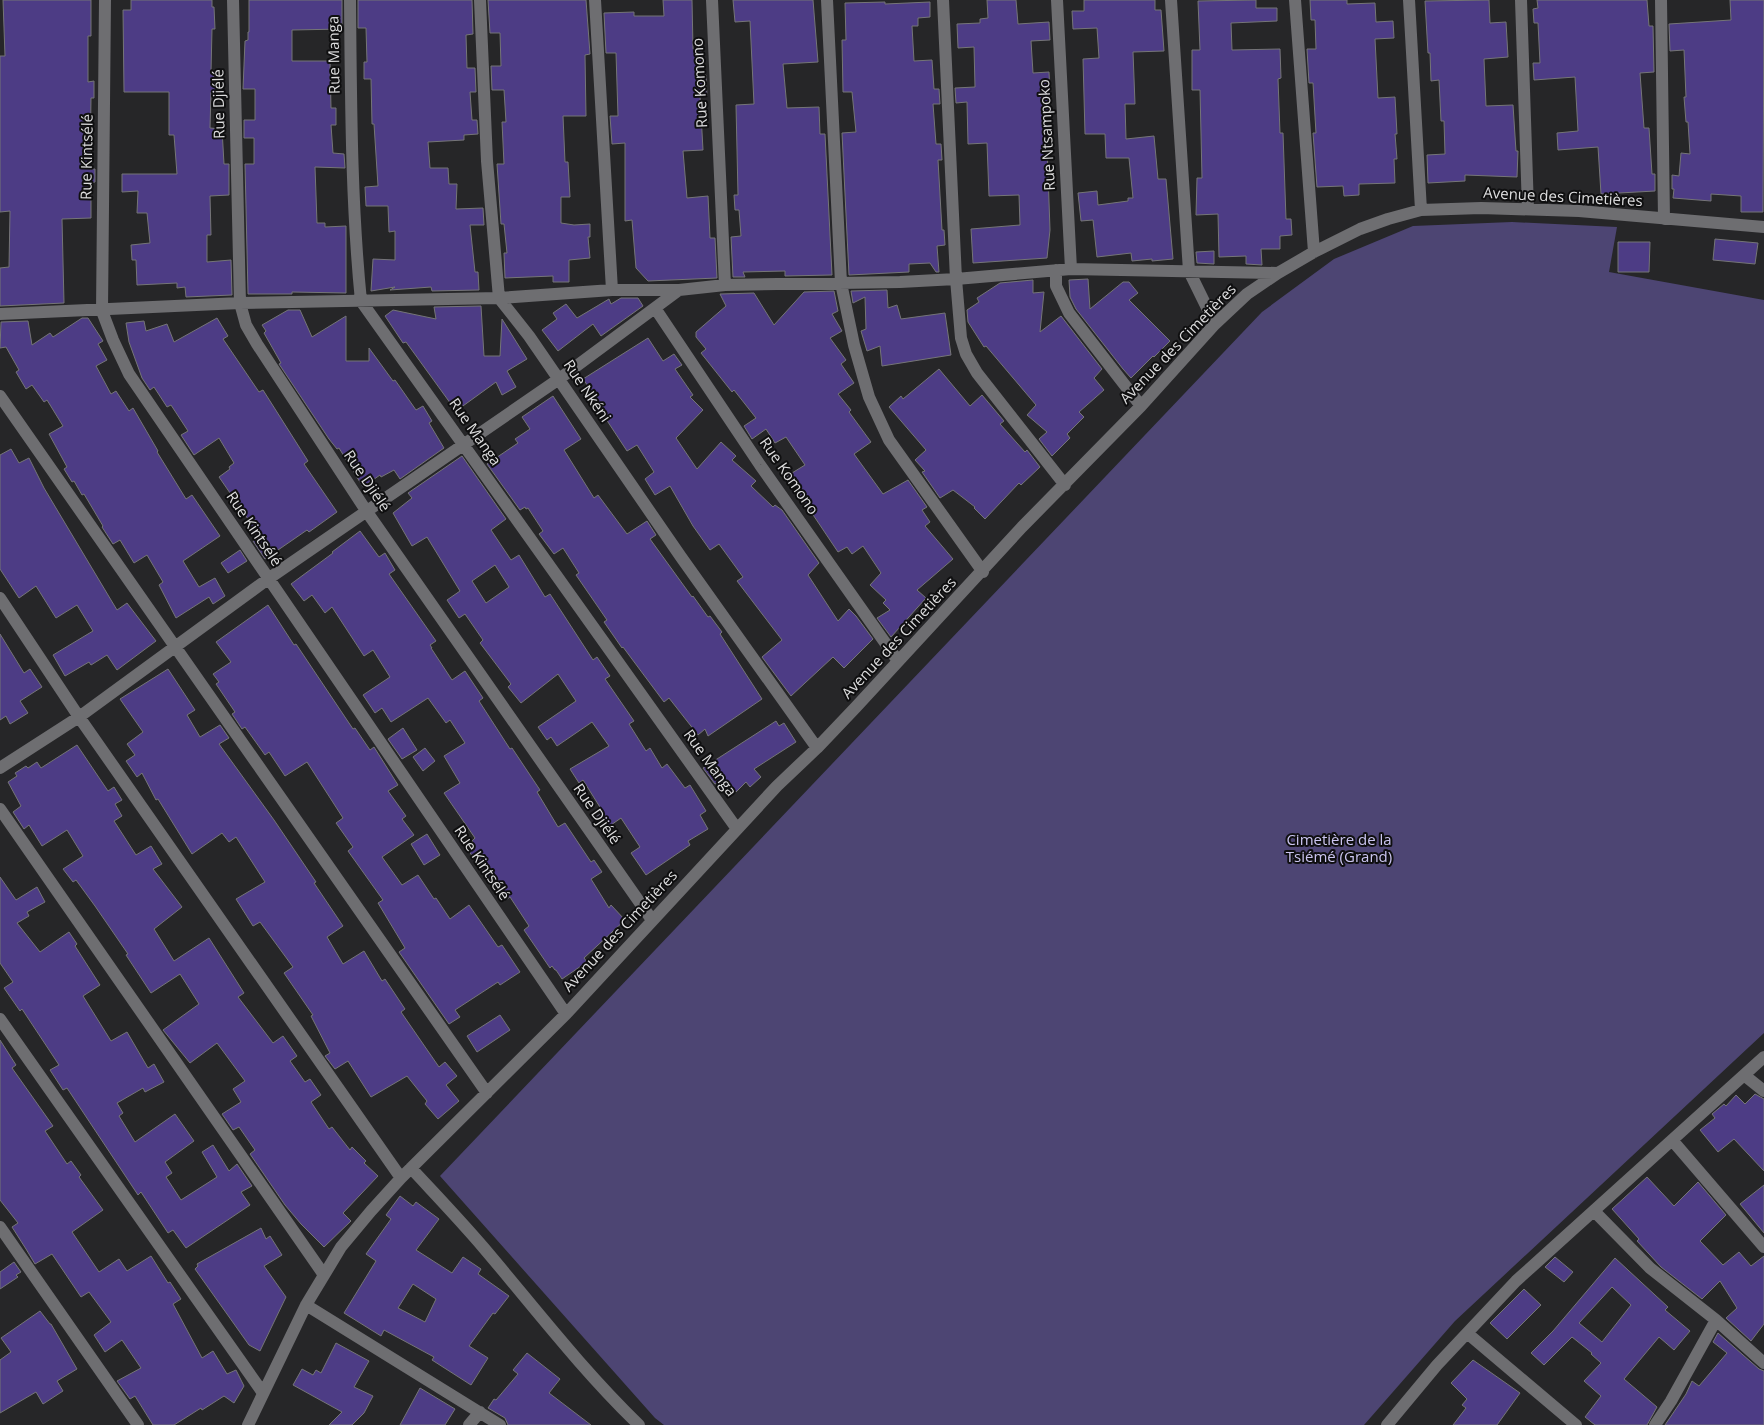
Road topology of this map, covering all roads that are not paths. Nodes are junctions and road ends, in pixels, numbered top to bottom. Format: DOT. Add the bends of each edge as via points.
graph roads {
  1 [pos="105,0"];
  2 [pos="233,0"];
  3 [pos="350,0"];
  4 [pos="480,0"];
  5 [pos="594,0"];
  6 [pos="712,0"];
  7 [pos="827,0"];
  8 [pos="943,0"];
  9 [pos="1057,0"];
  10 [pos="1171,0"];
  11 [pos="1295,0"];
  12 [pos="1409,0"];
  13 [pos="1521,0"];
  14 [pos="1661,0"];
  15 [pos="1421,210"];
  16 [pos="1528,210"];
  17 [pos="1664,218"];
  18 [pos="1764,227"];
  19 [pos="1314,252"];
  20 [pos="1071,269"];
  21 [pos="1056,270"];
  22 [pos="1189,270"];
  23 [pos="1278,273"];
  24 [pos="956,279"];
  25 [pos="841,283"];
  26 [pos="725,285"];
  27 [pos="612,290"];
  28 [pos="679,290"];
  29 [pos="499,298"];
  30 [pos="361,301"];
  31 [pos="240,304"];
  32 [pos="655,308"];
  33 [pos="102,311"];
  34 [pos="0,314"];
  35 [pos="1215,324"];
  36 [pos="559,379"];
  37 [pos="0,396"];
  38 [pos="1141,406"];
  39 [pos="464,444"];
  40 [pos="1065,485"];
  41 [pos="367,512"];
  42 [pos="983,572"];
  43 [pos="268,579"];
  44 [pos="0,598"];
  45 [pos="176,647"];
  46 [pos="898,662"];
  47 [pos="79,717"];
  48 [pos="817,748"];
  49 [pos="0,768"];
  50 [pos="0,809"];
  51 [pos="737,829"];
  52 [pos="652,920"];
  53 [pos="566,1014"];
  54 [pos="0,1019"];
  55 [pos="1764,1057"];
  56 [pos="1744,1075"];
  57 [pos="1764,1090"];
  58 [pos="487,1092"];
  59 [pos="1672,1140"];
  60 [pos="411,1168"];
  61 [pos="401,1178"];
  62 [pos="1594,1210"];
  63 [pos="0,1227"];
  64 [pos="1764,1247"];
  65 [pos="324,1275"];
  66 [pos="306,1305"];
  67 [pos="1716,1320"];
  68 [pos="1467,1332"];
  69 [pos="1764,1363"];
  70 [pos="263,1393"];
  71 [pos="480,1412"];
  72 [pos="1391,1423"];
  73 [pos="138,1425"];
  74 [pos="248,1425"];
  75 [pos="469,1425"];
  76 [pos="500,1425"];
  77 [pos="639,1425"];
  78 [pos="1576,1425"];
  79 [pos="1655,1425"];
  1 -- 33 [label="street, Rue Kintsélé"];
  2 -- 31 [label="street, Rue Djiélé"];
  3 -- 30 [label="street, Rue Manga" via="355,245"];
  4 -- 29 [label="street" via="487,161"];
  5 -- 27 [label="street"];
  6 -- 26 [label="street, Rue Komono"];
  7 -- 25 [label="street"];
  8 -- 24 [label="street"];
  9 -- 20 [label="street, Rue Ntsampoko"];
  10 -- 22 [label="street"];
  11 -- 19 [label="street"];
  12 -- 15 [label="street"];
  13 -- 16 [label="street"];
  14 -- 17 [label="street"];
  15 -- 16 [label="street, Avenue des Cimetières"];
  15 -- 19 [label="street, Avenue des Cimetières" via="1360,229"];
  16 -- 17 [label="street, Avenue des Cimetières"];
  17 -- 18 [label="street, Avenue des Cimetières"];
  19 -- 23 [label="street, Avenue des Cimetières"];
  20 -- 21 [label="street"];
  20 -- 22 [label="street"];
  21 -- 24 [label="street"];
  21 -- 38 [label="street" via="1056,286 1070,313"];
  22 -- 23 [label="street"];
  22 -- 35 [label="street"];
  23 -- 35 [label="street, Avenue des Cimetières" via="1235,304"];
  24 -- 25 [label="street"];
  24 -- 40 [label="street" via="961,338 966,354 977,373"];
  25 -- 26 [label="street"];
  25 -- 42 [label="street" via="867,388 889,440"];
  26 -- 28 [label="street"];
  27 -- 28 [label="street"];
  27 -- 29 [label="street"];
  28 -- 32 [label="street"];
  29 -- 30 [label="street"];
  29 -- 36 [label="street, Rue Nkéni"];
  30 -- 31 [label="street"];
  30 -- 39 [label="street, Rue Manga"];
  31 -- 33 [label="street"];
  31 -- 41 [label="street, Rue Djiélé" via="246,325 257,344"];
  32 -- 36 [label="street"];
  32 -- 46 [label="street, Rue Komono"];
  33 -- 34 [label="street"];
  33 -- 43 [label="street, Rue Kintsélé" via="129,374"];
  35 -- 38 [label="street, Avenue des Cimetières"];
  36 -- 39 [label="street"];
  36 -- 48 [label="street, Rue Nkéni"];
  37 -- 45 [label="street"];
  38 -- 40 [label="street, Avenue des Cimetières"];
  39 -- 41 [label="street"];
  39 -- 51 [label="street, Rue Manga"];
  40 -- 42 [label="street, Avenue des Cimetières"];
  41 -- 43 [label="street"];
  41 -- 52 [label="street, Rue Djiélé"];
  42 -- 46 [label="street, Avenue des Cimetières"];
  43 -- 45 [label="street"];
  43 -- 53 [label="street, Rue Kintsélé"];
  44 -- 47 [label="street"];
  45 -- 47 [label="street"];
  45 -- 58 [label="street"];
  46 -- 48 [label="street, Avenue des Cimetières"];
  47 -- 49 [label="street"];
  47 -- 61 [label="street"];
  48 -- 51 [label="street, Avenue des Cimetières"];
  50 -- 65 [label="street"];
  51 -- 52 [label="street, Avenue des Cimetières"];
  52 -- 53 [label="street, Avenue des Cimetières"];
  53 -- 58 [label="street, Avenue des Cimetières"];
  54 -- 70 [label="street"];
  55 -- 56 [label="street"];
  56 -- 57 [label="street"];
  56 -- 59 [label="street"];
  58 -- 60 [label="street, Avenue des Cimetières"];
  59 -- 62 [label="street"];
  59 -- 64 [label="street"];
  60 -- 61 [label="street, Avenue des Cimetières"];
  60 -- 77 [label="street"];
  61 -- 65 [label="street, Avenue des Cimetières" via="352,1232"];
  62 -- 67 [label="street" via="1650,1268"];
  62 -- 68 [label="street" via="1516,1281"];
  63 -- 73 [label="street"];
  65 -- 66 [label="street, Avenue des Cimetières"];
  66 -- 70 [label="street, Avenue des Cimetières"];
  66 -- 71 [label="street"];
  67 -- 69 [label="street"];
  67 -- 79 [label="street"];
  68 -- 72 [label="street" via="1418,1386"];
  68 -- 78 [label="street"];
  70 -- 74 [label="street, Avenue des Cimetières"];
  71 -- 75 [label="street"];
  71 -- 76 [label="street"];
}
